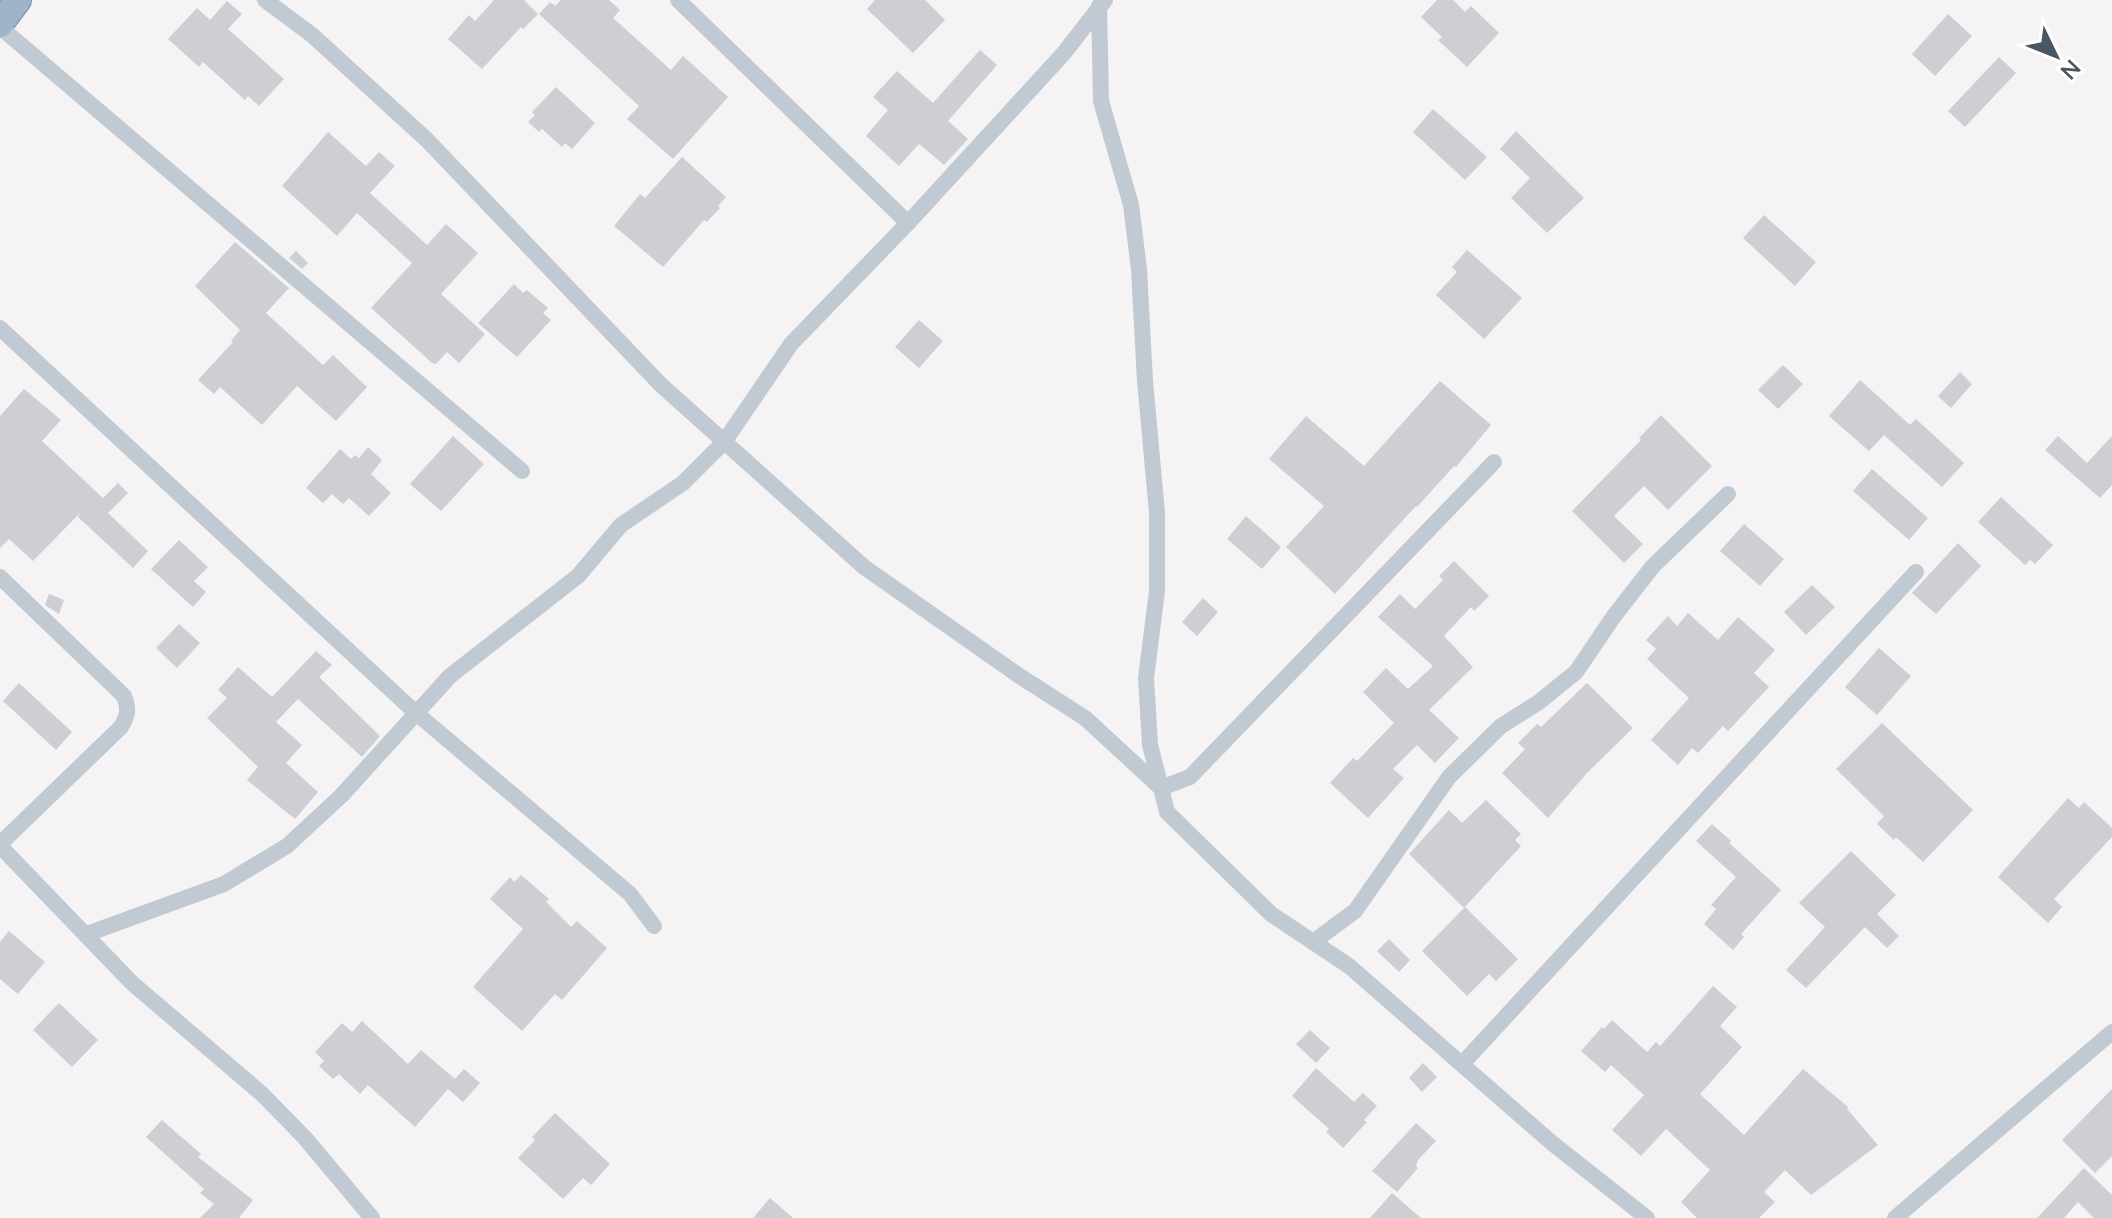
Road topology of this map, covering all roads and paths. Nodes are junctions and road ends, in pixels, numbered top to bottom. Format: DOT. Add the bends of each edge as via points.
graph roads {
  1 [pos="18,0"];
  2 [pos="265,0"];
  3 [pos="678,0"];
  4 [pos="1101,2"];
  5 [pos="288,6"];
  6 [pos="0,26"];
  7 [pos="908,223"];
  8 [pos="0,328"];
  9 [pos="724,442"];
  10 [pos="1494,462"];
  11 [pos="522,471"];
  12 [pos="1728,494"];
  13 [pos="1916,572"];
  14 [pos="0,577"];
  15 [pos="416,713"];
  16 [pos="1161,788"];
  17 [pos="0,845"];
  18 [pos="654,926"];
  19 [pos="87,934"];
  20 [pos="1313,942"];
  21 [pos="2112,1032"];
  22 [pos="1462,1064"];
  23 [pos="372,1218"];
  24 [pos="1647,1218"];
  25 [pos="1895,1218"];
  1 -- 6 [label="highway"];
  2 -- 5 [label="street"];
  3 -- 7 [label="street"];
  4 -- 7 [label="street" via="1064,53"];
  4 -- 16 [label="street" via="1101,101 1131,205 1139,269 1157,513 1157,591 1146,678 1150,745"];
  5 -- 9 [label="street" via="312,35 427,140 661,385"];
  6 -- 11 [label="street"];
  7 -- 9 [label="street" via="791,344"];
  8 -- 15 [label="street"];
  9 -- 15 [label="street" via="683,483 621,525 578,576 450,676"];
  9 -- 16 [label="street" via="864,567 1085,718"];
  10 -- 16 [label="street" via="1190,777"];
  12 -- 20 [label="street" via="1653,566 1576,672 1501,726 1449,777 1355,911"];
  13 -- 22 [label="street"];
  14 -- 17 [label="street" via="124,696 128,717"];
  15 -- 18 [label="street" via="630,894"];
  15 -- 19 [label="street" via="287,846 224,884"];
  16 -- 20 [label="street" via="1167,812 1194,840 1271,914"];
  17 -- 19 [label="street"];
  19 -- 23 [label="street" via="132,983 262,1094"];
  20 -- 22 [label="street" via="1349,966"];
  21 -- 25 [label="street"];
  22 -- 24 [label="street"];
}
